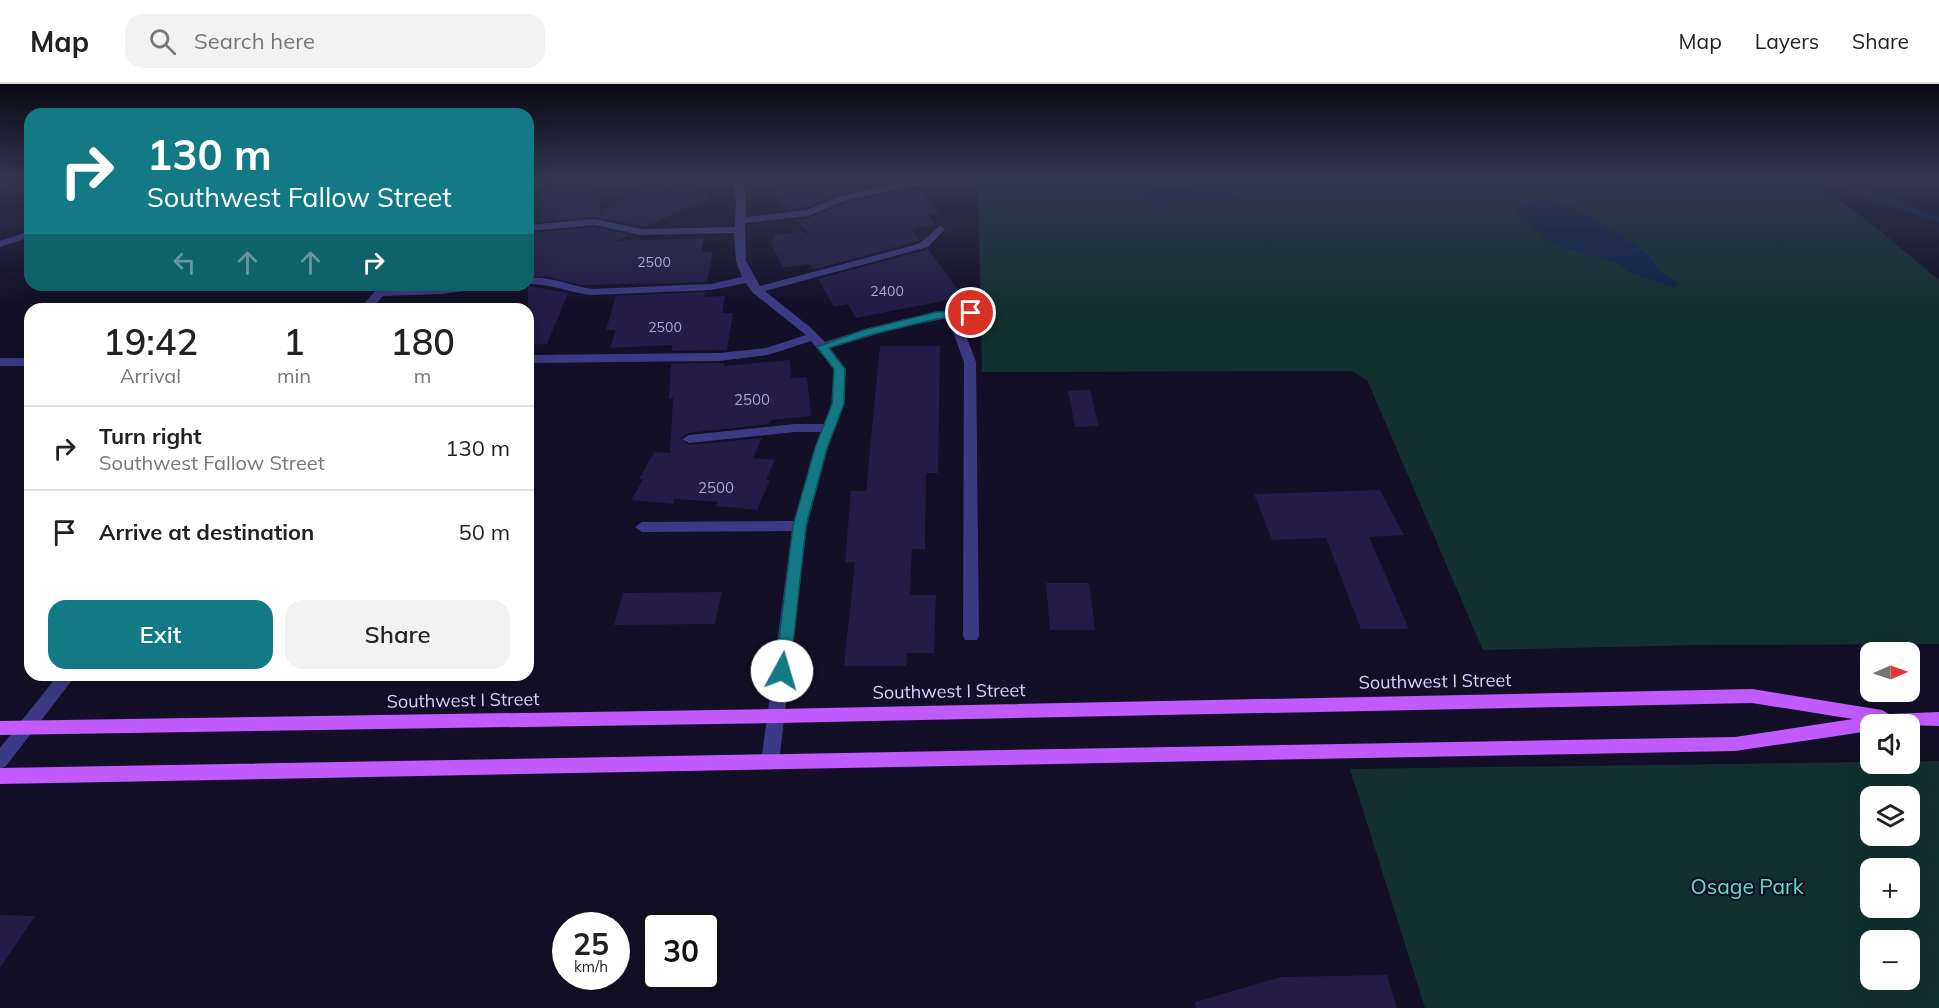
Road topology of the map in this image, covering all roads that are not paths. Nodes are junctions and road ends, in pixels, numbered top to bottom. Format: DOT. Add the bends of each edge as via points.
graph roads {
  1 [pos="741,221"];
  2 [pos="762,221"];
  3 [pos="740,225"];
  4 [pos="534,227"];
  5 [pos="940,229"];
  6 [pos="24,236"];
  7 [pos="0,244"];
  8 [pos="534,281"];
  9 [pos="752,284"];
  10 [pos="380,291"];
  11 [pos="371,303"];
  12 [pos="971,313"];
  13 [pos="952,314"];
  14 [pos="818,342"];
  15 [pos="534,359"];
  16 [pos="0,362"];
  17 [pos="24,362"];
  18 [pos="829,428"];
  19 [pos="689,439"];
  20 [pos="800,526"];
  21 [pos="642,528"];
  22 [pos="971,636"];
  23 [pos="63,681"];
  24 [pos="1861,714"];
  25 [pos="777,716"];
  26 [pos="1920,719"];
  27 [pos="1939,719"];
  28 [pos="1860,725"];
  29 [pos="0,728"];
  30 [pos="26,728"];
  31 [pos="0,761"];
  32 [pos="770,762"];
  33 [pos="0,776"];
  1 -- 3 [label="street"];
  2 -- 3 [label="street"];
  3 -- 4 [label="street" via="642,232 595,222"];
  3 -- 9 [label="street" via="741,259"];
  5 -- 9 [label="street" via="915,249"];
  6 -- 7 [label="street"];
  8 -- 9 [label="street" via="592,292"];
  9 -- 14 [label="street" via="764,299"];
  10 -- 11 [label="street"];
  12 -- 13 [label="street"];
  13 -- 14 [label="street"];
  13 -- 22 [label="street" via="970,362"];
  14 -- 15 [label="street" via="719,357"];
  14 -- 18 [label="street" via="840,369 838,404"];
  16 -- 17 [label="street"];
  18 -- 19 [label="street"];
  18 -- 20 [label="street"];
  20 -- 21 [label="street"];
  20 -- 25 [label="street"];
  23 -- 30 [label="street"];
  24 -- 25 [label="main road, Southwest I Street" via="1752,696"];
  25 -- 30 [label="main road, Southwest I Street"];
  25 -- 32 [label="street"];
  26 -- 27 [label="main road, Southwest I Street"];
  28 -- 32 [label="main road, Southwest I Street" via="1735,744"];
  29 -- 30 [label="main road, Southwest I Street"];
  30 -- 31 [label="street"];
  32 -- 33 [label="main road, Southwest I Street"];
}
